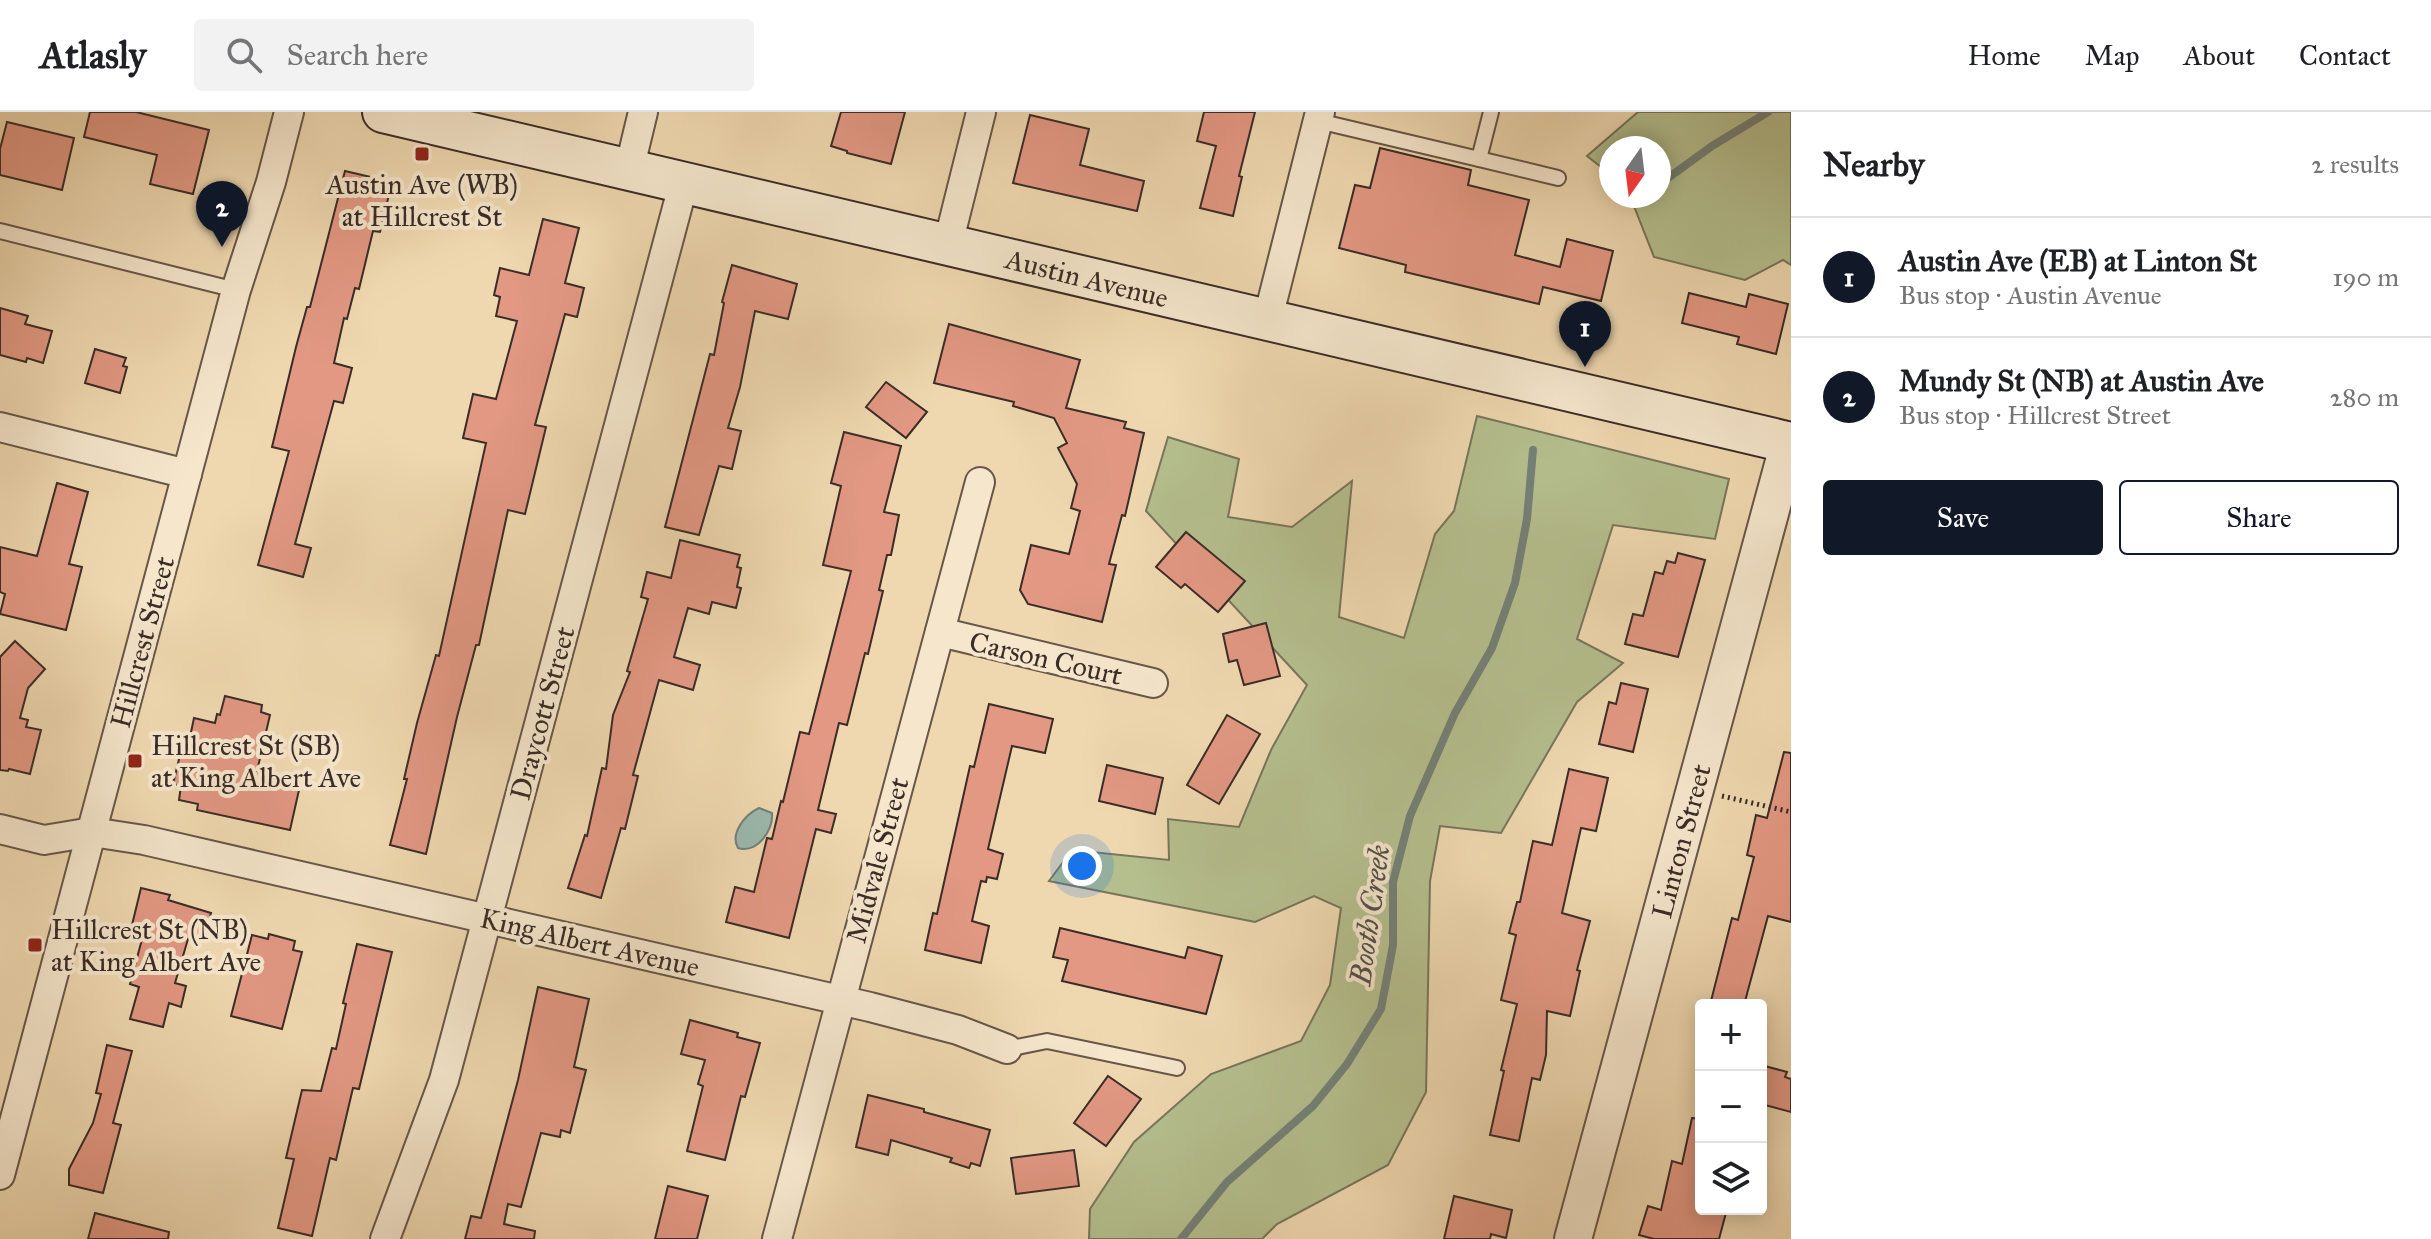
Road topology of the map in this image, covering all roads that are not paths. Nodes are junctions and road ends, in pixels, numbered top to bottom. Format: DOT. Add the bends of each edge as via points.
graph roads {
  1 [pos="289,112"];
  2 [pos="383,112"];
  3 [pos="643,112"];
  4 [pos="981,112"];
  5 [pos="1491,112"];
  6 [pos="1319,117"];
  7 [pos="1479,159"];
  8 [pos="629,170"];
  9 [pos="1558,178"];
  10 [pos="684,182"];
  11 [pos="0,231"];
  12 [pos="948,244"];
  13 [pos="236,290"];
  14 [pos="1267,322"];
  15 [pos="0,427"];
  16 [pos="1790,443"];
  17 [pos="187,474"];
  18 [pos="980,482"];
  19 [pos="940,632"];
  20 [pos="1153,683"];
  21 [pos="0,829"];
  22 [pos="92,832"];
  23 [pos="487,918"];
  24 [pos="839,1001"];
  25 [pos="1007,1049"];
  26 [pos="1177,1068"];
  27 [pos="0,1175"];
  28 [pos="385,1239"];
  29 [pos="777,1239"];
  30 [pos="1573,1239"];
  1 -- 13 [label="street, Hillcrest Street"];
  2 -- 8 [label="main road, Austin Avenue"];
  3 -- 8 [label="street"];
  4 -- 12 [label="street"];
  5 -- 7 [label="lane"];
  6 -- 7 [label="lane"];
  6 -- 14 [label="street"];
  7 -- 9 [label="lane"];
  8 -- 10 [label="main road, Austin Avenue"];
  10 -- 12 [label="main road, Austin Avenue"];
  10 -- 23 [label="street, Draycott Street"];
  11 -- 13 [label="lane"];
  12 -- 14 [label="main road, Austin Avenue"];
  13 -- 17 [label="street, Hillcrest Street"];
  14 -- 16 [label="main road, Austin Avenue"];
  15 -- 17 [label="street"];
  16 -- 30 [label="street, Linton Street"];
  17 -- 22 [label="street, Hillcrest Street"];
  18 -- 19 [label="street, Midvale Street"];
  19 -- 20 [label="street, Carson Court"];
  19 -- 24 [label="street, Midvale Street"];
  21 -- 22 [label="street, King Albert Avenue" via="44,840"];
  22 -- 23 [label="street, King Albert Avenue"];
  22 -- 27 [label="street, Hillcrest Street"];
  23 -- 24 [label="street, King Albert Avenue"];
  23 -- 28 [label="street, Draycott Street" via="438,1102"];
  24 -- 25 [label="street, King Albert Avenue" via="958,1030"];
  24 -- 29 [label="street, Midvale Street"];
  25 -- 26 [label="lane, King Albert Avenue" via="1047,1041"];
}
